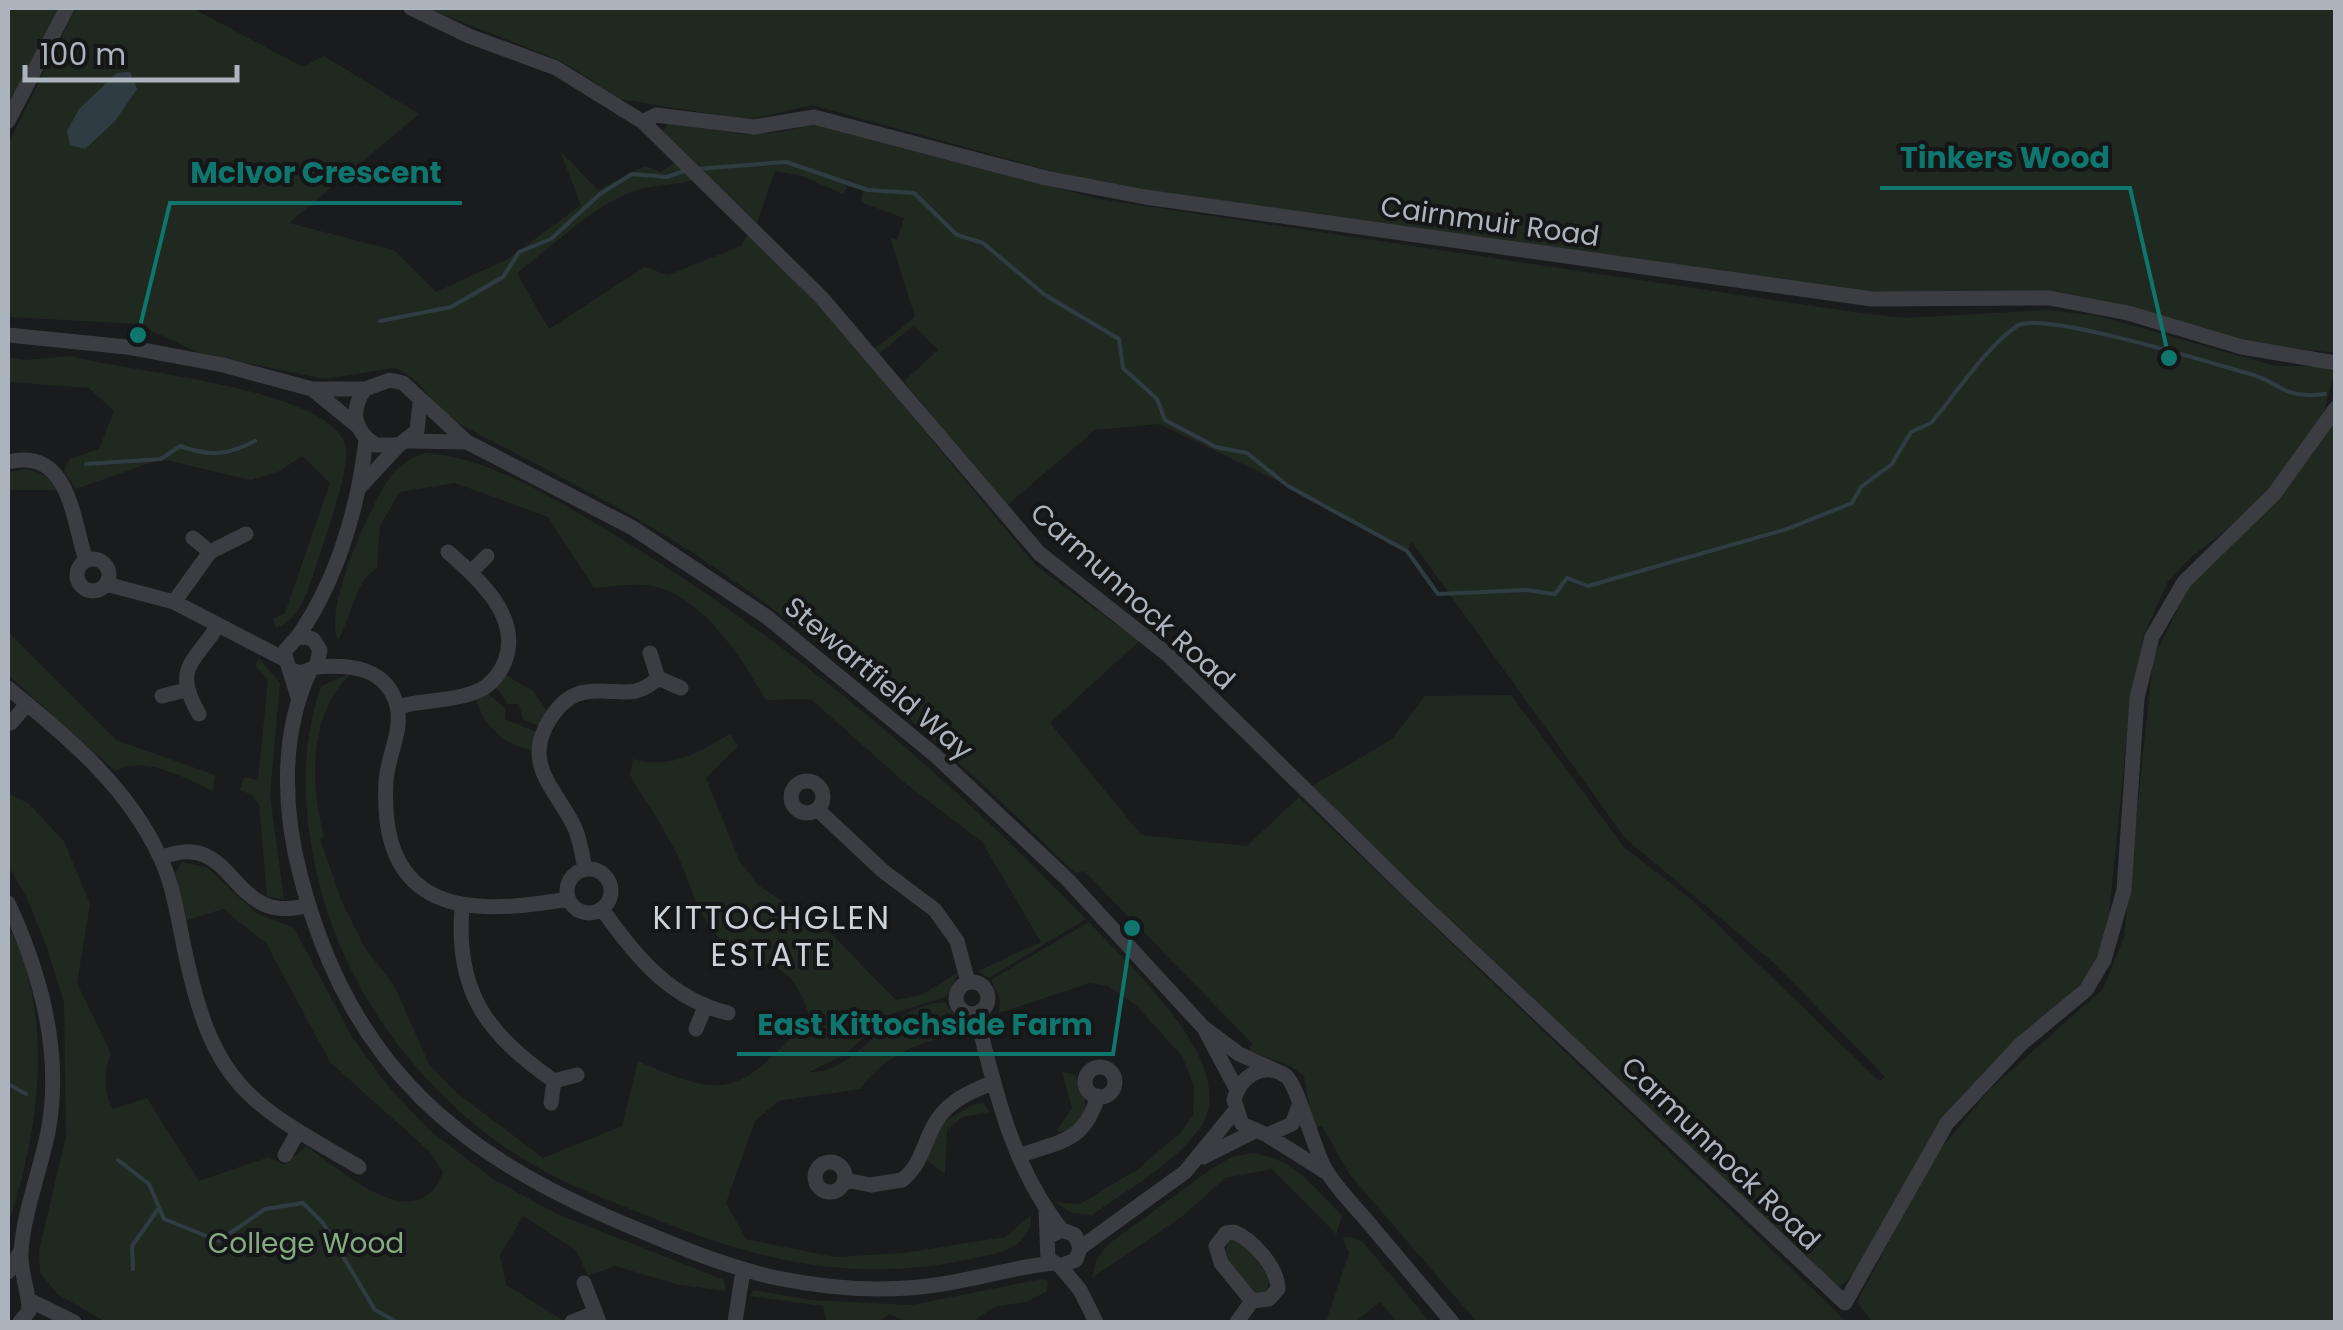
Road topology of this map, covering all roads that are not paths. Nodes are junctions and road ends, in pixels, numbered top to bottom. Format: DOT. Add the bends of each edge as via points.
graph roads {
  1 [pos="67,8"];
  2 [pos="412,8"];
  3 [pos="8,121"];
  4 [pos="643,122"];
  5 [pos="8,335"];
  6 [pos="2336,363"];
  7 [pos="312,389"];
  8 [pos="365,389"];
  9 [pos="420,403"];
  10 [pos="2336,408"];
  11 [pos="361,432"];
  12 [pos="467,442"];
  13 [pos="403,443"];
  14 [pos="8,462"];
  15 [pos="360,487"];
  16 [pos="246,534"];
  17 [pos="193,538"];
  18 [pos="210,552"];
  19 [pos="448,552"];
  20 [pos="487,556"];
  21 [pos="86,560"];
  22 [pos="471,572"];
  23 [pos="106,584"];
  24 [pos="174,602"];
  25 [pos="218,624"];
  26 [pos="299,650"];
  27 [pos="650,654"];
  28 [pos="346,664"];
  29 [pos="313,669"];
  30 [pos="658,678"];
  31 [pos="8,688"];
  32 [pos="680,688"];
  33 [pos="186,690"];
  34 [pos="162,696"];
  35 [pos="298,697"];
  36 [pos="27,704"];
  37 [pos="398,707"];
  38 [pos="199,714"];
  39 [pos="11,723"];
  40 [pos="818,810"];
  41 [pos="161,858"];
  42 [pos="585,868"];
  43 [pos="568,899"];
  44 [pos="8,902"];
  45 [pos="308,905"];
  46 [pos="462,908"];
  47 [pos="602,909"];
  48 [pos="705,1007"];
  49 [pos="728,1013"];
  50 [pos="1203,1026"];
  51 [pos="696,1029"];
  52 [pos="1277,1071"];
  53 [pos="577,1075"];
  54 [pos="554,1081"];
  55 [pos="994,1082"];
  56 [pos="1237,1090"];
  57 [pos="1098,1096"];
  58 [pos="550,1103"];
  59 [pos="1299,1106"];
  60 [pos="1236,1111"];
  61 [pos="298,1132"];
  62 [pos="1260,1134"];
  63 [pos="285,1154"];
  64 [pos="1018,1156"];
  65 [pos="1199,1158"];
  66 [pos="359,1167"];
  67 [pos="1327,1173"];
  68 [pos="845,1180"];
  69 [pos="1062,1248"];
  70 [pos="21,1250"];
  71 [pos="743,1270"];
  72 [pos="8,1272"];
  73 [pos="584,1283"];
  74 [pos="20,1291"];
  75 [pos="1252,1301"];
  76 [pos="597,1318"];
  77 [pos="71,1321"];
  78 [pos="20,1322"];
  79 [pos="47,1322"];
  80 [pos="572,1322"];
  81 [pos="734,1322"];
  82 [pos="1096,1322"];
  83 [pos="1238,1322"];
  84 [pos="1452,1322"];
  1 -- 3 [label="street"];
  2 -- 4 [label="street, Carmunnock Road" via="556,68"];
  4 -- 6 [label="street, Cairnmuir Road" via="656,115 754,127 814,117 1145,197 1872,299 2049,298 2128,312 2242,347"];
  4 -- 10 [label="street, Carmunnock Road" via="820,296 1038,552 1167,654 1845,1303 1947,1123 2021,1044 2086,990 2104,960 2124,890 2137,698 2152,637 2184,582 2274,494"];
  5 -- 7 [label="street" via="223,365"];
  7 -- 8 [label="street"];
  7 -- 11 [label="street"];
  8 -- 9 [label="street" via="390,380 414,392"];
  8 -- 11 [label="street" via="354,412"];
  9 -- 12 [label="street, Stewartfield Way"];
  9 -- 13 [label="street" via="417,430"];
  11 -- 13 [label="street" via="387,447"];
  11 -- 15 [label="street"];
  12 -- 13 [label="street, Stewartfield Way"];
  12 -- 50 [label="street, Stewartfield Way" via="592,504 768,616 936,756 1067,879"];
  13 -- 15 [label="street"];
  14 -- 21 [label="street" via="27,459 61,479"];
  15 -- 26 [label="street"];
  16 -- 18 [label="street"];
  17 -- 18 [label="street"];
  18 -- 24 [label="street"];
  19 -- 22 [label="street"];
  20 -- 22 [label="street"];
  21 -- 23 [label="street" via="105,564"];
  21 -- 23 [label="street" via="77,570 79,584 94,591"];
  22 -- 37 [label="street" via="506,622 510,648 501,670 471,693"];
  23 -- 24 [label="street"];
  24 -- 25 [label="street"];
  25 -- 26 [label="street"];
  25 -- 33 [label="street" via="186,668"];
  26 -- 28 [label="street"];
  26 -- 29 [label="street"];
  26 -- 29 [label="street"];
  26 -- 35 [label="street"];
  27 -- 30 [label="street"];
  28 -- 29 [label="street"];
  28 -- 37 [label="street" via="376,676"];
  29 -- 35 [label="street"];
  30 -- 32 [label="street"];
  30 -- 42 [label="street" via="633,694 577,694 557,708 544,731 541,767 573,823"];
  31 -- 36 [label="street"];
  33 -- 34 [label="street"];
  33 -- 38 [label="street"];
  35 -- 45 [label="street" via="288,790"];
  36 -- 39 [label="street"];
  36 -- 41 [label="street" via="113,783"];
  37 -- 46 [label="street" via="386,777 395,850 418,884"];
  40 -- 55 [label="street" via="935,910 956,940 968,982 983,986 988,996 976,1014"];
  41 -- 45 [label="street" via="197,852 218,862 260,906 288,911"];
  41 -- 61 [label="street" via="212,1046 244,1094"];
  42 -- 43 [label="street" via="569,880"];
  42 -- 47 [label="street" via="609,881 611,896"];
  43 -- 46 [label="street" via="508,910"];
  43 -- 47 [label="street" via="579,911"];
  44 -- 70 [label="street" via="40,983 52,1082 49,1127"];
  45 -- 71 [label="street" via="350,1005 437,1116 541,1189"];
  46 -- 54 [label="street" via="462,967 476,1002 506,1044"];
  47 -- 48 [label="street" via="658,978"];
  48 -- 49 [label="street"];
  48 -- 51 [label="street"];
  50 -- 52 [label="street, Stewartfield Way" via="1239,1054"];
  50 -- 56 [label="street, Stewartfield Way"];
  52 -- 56 [label="street" via="1258,1071"];
  52 -- 59 [label="street" via="1292,1081"];
  53 -- 54 [label="street"];
  54 -- 58 [label="street"];
  55 -- 64 [label="street"];
  55 -- 68 [label="street" via="953,1100 932,1128 920,1162 902,1180"];
  56 -- 60 [label="street"];
  57 -- 64 [label="street" via="1076,1136"];
  59 -- 62 [label="street" via="1292,1124"];
  59 -- 67 [label="street"];
  60 -- 62 [label="street"];
  60 -- 65 [label="street"];
  61 -- 63 [label="street"];
  61 -- 66 [label="street"];
  62 -- 65 [label="street"];
  62 -- 67 [label="street"];
  64 -- 69 [label="street"];
  65 -- 69 [label="street" via="1138,1207"];
  67 -- 84 [label="street"];
  69 -- 71 [label="street" via="1018,1266 897,1288 842,1288"];
  69 -- 82 [label="street"];
  70 -- 72 [label="street"];
  70 -- 74 [label="street"];
  71 -- 81 [label="street"];
  73 -- 76 [label="street"];
  74 -- 77 [label="street"];
  74 -- 78 [label="street" via="29,1311"];
  75 -- 75 [label="street" via="1216,1253 1226,1234 1247,1239 1278,1280 1274,1295"];
  75 -- 83 [label="street"];
  76 -- 80 [label="street"];
  77 -- 79 [label="street"];
}
